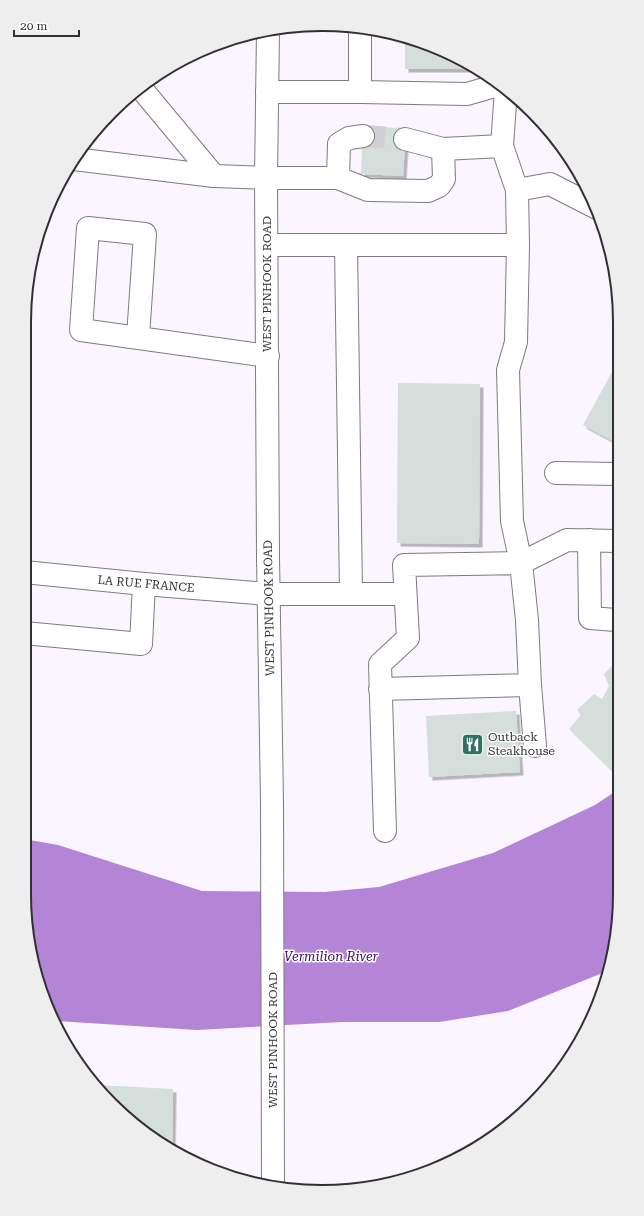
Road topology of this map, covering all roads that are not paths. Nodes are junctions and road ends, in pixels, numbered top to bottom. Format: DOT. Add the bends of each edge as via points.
graph roads {
  1 [pos="360,33"];
  2 [pos="268,36"];
  3 [pos="493,86"];
  4 [pos="144,92"];
  5 [pos="267,92"];
  6 [pos="360,92"];
  7 [pos="505,96"];
  8 [pos="363,136"];
  9 [pos="405,138"];
  10 [pos="502,146"];
  11 [pos="443,149"];
  12 [pos="80,160"];
  13 [pos="214,176"];
  14 [pos="266,178"];
  15 [pos="338,178"];
  16 [pos="517,190"];
  17 [pos="588,203"];
  18 [pos="346,244"];
  19 [pos="267,245"];
  20 [pos="518,245"];
  21 [pos="138,337"];
  22 [pos="268,356"];
  23 [pos="556,473"];
  24 [pos="613,474"];
  25 [pos="589,540"];
  26 [pos="613,541"];
  27 [pos="521,563"];
  28 [pos="31,573"];
  29 [pos="144,584"];
  30 [pos="268,594"];
  31 [pos="351,594"];
  32 [pos="405,594"];
  33 [pos="613,620"];
  34 [pos="31,634"];
  35 [pos="530,685"];
  36 [pos="380,689"];
  37 [pos="535,746"];
  38 [pos="385,831"];
  39 [pos="273,1181"];
  1 -- 6 [label="main road"];
  2 -- 5 [label="main road, WEST PINHOOK ROAD"];
  3 -- 6 [label="main road" via="467,94"];
  4 -- 13 [label="main road"];
  5 -- 6 [label="main road"];
  5 -- 14 [label="main road, WEST PINHOOK ROAD"];
  7 -- 10 [label="main road"];
  8 -- 15 [label="main road" via="349,138 339,144"];
  9 -- 11 [label="main road"];
  10 -- 11 [label="main road"];
  10 -- 16 [label="main road"];
  11 -- 15 [label="main road" via="444,179 439,186 428,191 368,190"];
  12 -- 13 [label="main road"];
  13 -- 14 [label="main road"];
  14 -- 15 [label="main road"];
  14 -- 19 [label="main road, WEST PINHOOK ROAD"];
  16 -- 17 [label="main road" via="550,184"];
  16 -- 20 [label="main road"];
  18 -- 19 [label="main road"];
  18 -- 20 [label="main road"];
  18 -- 31 [label="main road"];
  19 -- 22 [label="main road, WEST PINHOOK ROAD"];
  20 -- 27 [label="main road" via="516,342 508,370 512,521"];
  21 -- 21 [label="main road" via="81,330 88,228 145,234"];
  21 -- 22 [label="main road"];
  22 -- 30 [label="main road, WEST PINHOOK ROAD"];
  23 -- 24 [label="main road"];
  25 -- 26 [label="main road"];
  25 -- 27 [label="main road" via="567,540"];
  25 -- 33 [label="main road" via="590,618"];
  27 -- 32 [label="main road" via="404,565"];
  27 -- 35 [label="main road"];
  28 -- 29 [label="main road, LA RUE FRANCE"];
  29 -- 30 [label="main road, LA RUE FRANCE"];
  29 -- 34 [label="main road" via="141,644"];
  30 -- 31 [label="main road, LA RUE FRANCE"];
  30 -- 39 [label="main road, WEST PINHOOK ROAD" via="272,802"];
  31 -- 32 [label="main road, LA RUE FRANCE"];
  32 -- 36 [label="main road" via="408,638 380,664"];
  35 -- 36 [label="main road"];
  35 -- 37 [label="main road"];
  36 -- 38 [label="main road"];
}
